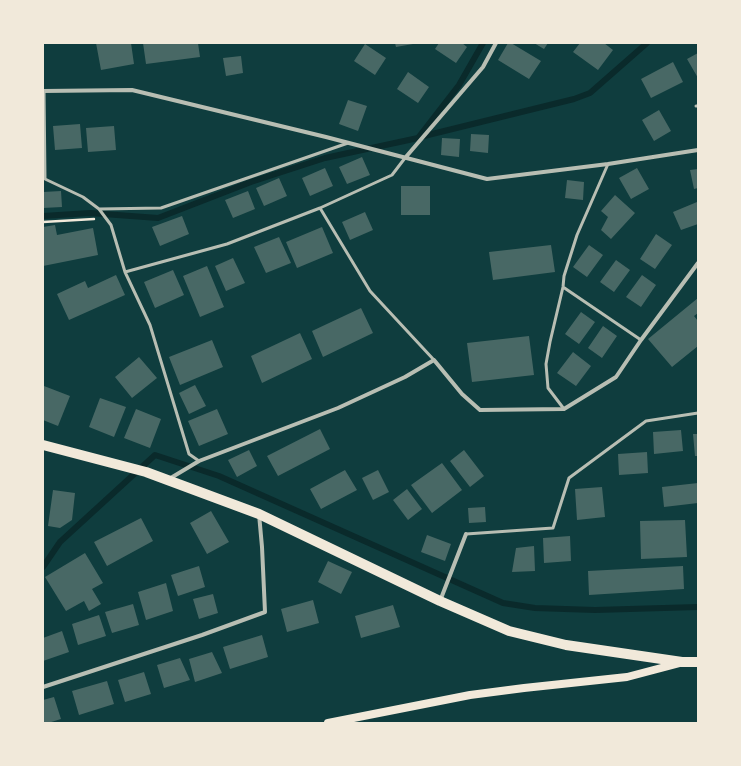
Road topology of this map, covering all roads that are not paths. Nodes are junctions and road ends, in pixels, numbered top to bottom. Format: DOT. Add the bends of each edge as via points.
graph roads {
  1 [pos="496,43"];
  2 [pos="44,91"];
  3 [pos="349,143"];
  4 [pos="698,150"];
  5 [pos="405,158"];
  6 [pos="608,164"];
  7 [pos="320,208"];
  8 [pos="99,209"];
  9 [pos="698,263"];
  10 [pos="125,272"];
  11 [pos="563,287"];
  12 [pos="641,340"];
  13 [pos="434,360"];
  14 [pos="564,409"];
  15 [pos="698,413"];
  16 [pos="43,445"];
  17 [pos="198,461"];
  18 [pos="167,480"];
  19 [pos="259,514"];
  20 [pos="466,534"];
  21 [pos="440,601"];
  22 [pos="682,662"];
  23 [pos="698,662"];
  24 [pos="43,687"];
  25 [pos="328,723"];
  1 -- 5 [label="street" via="483,67"];
  2 -- 3 [label="street" via="132,90"];
  2 -- 8 [label="lane" via="46,179 83,197"];
  3 -- 5 [label="street"];
  3 -- 8 [label="lane" via="161,208"];
  4 -- 6 [label="street"];
  5 -- 6 [label="street" via="487,179"];
  5 -- 7 [label="lane" via="392,175"];
  6 -- 11 [label="lane" via="577,235"];
  7 -- 10 [label="lane" via="227,244"];
  7 -- 13 [label="lane" via="370,291"];
  8 -- 10 [label="lane" via="111,225"];
  9 -- 12 [label="street"];
  10 -- 17 [label="lane" via="150,325 189,454"];
  11 -- 12 [label="lane"];
  11 -- 14 [label="lane" via="546,364 548,388"];
  12 -- 14 [label="street" via="616,378"];
  13 -- 14 [label="street" via="462,394 480,410"];
  13 -- 17 [label="street" via="405,377 338,408"];
  15 -- 20 [label="lane" via="646,421 569,478 553,528"];
  16 -- 18 [label="main road"];
  17 -- 18 [label="street"];
  18 -- 19 [label="main road"];
  19 -- 21 [label="main road"];
  19 -- 24 [label="street" via="265,612"];
  20 -- 21 [label="street"];
  21 -- 22 [label="main road" via="516,633 566,645"];
  22 -- 23 [label="main road"];
  22 -- 25 [label="main road" via="627,677 470,695"];
}
